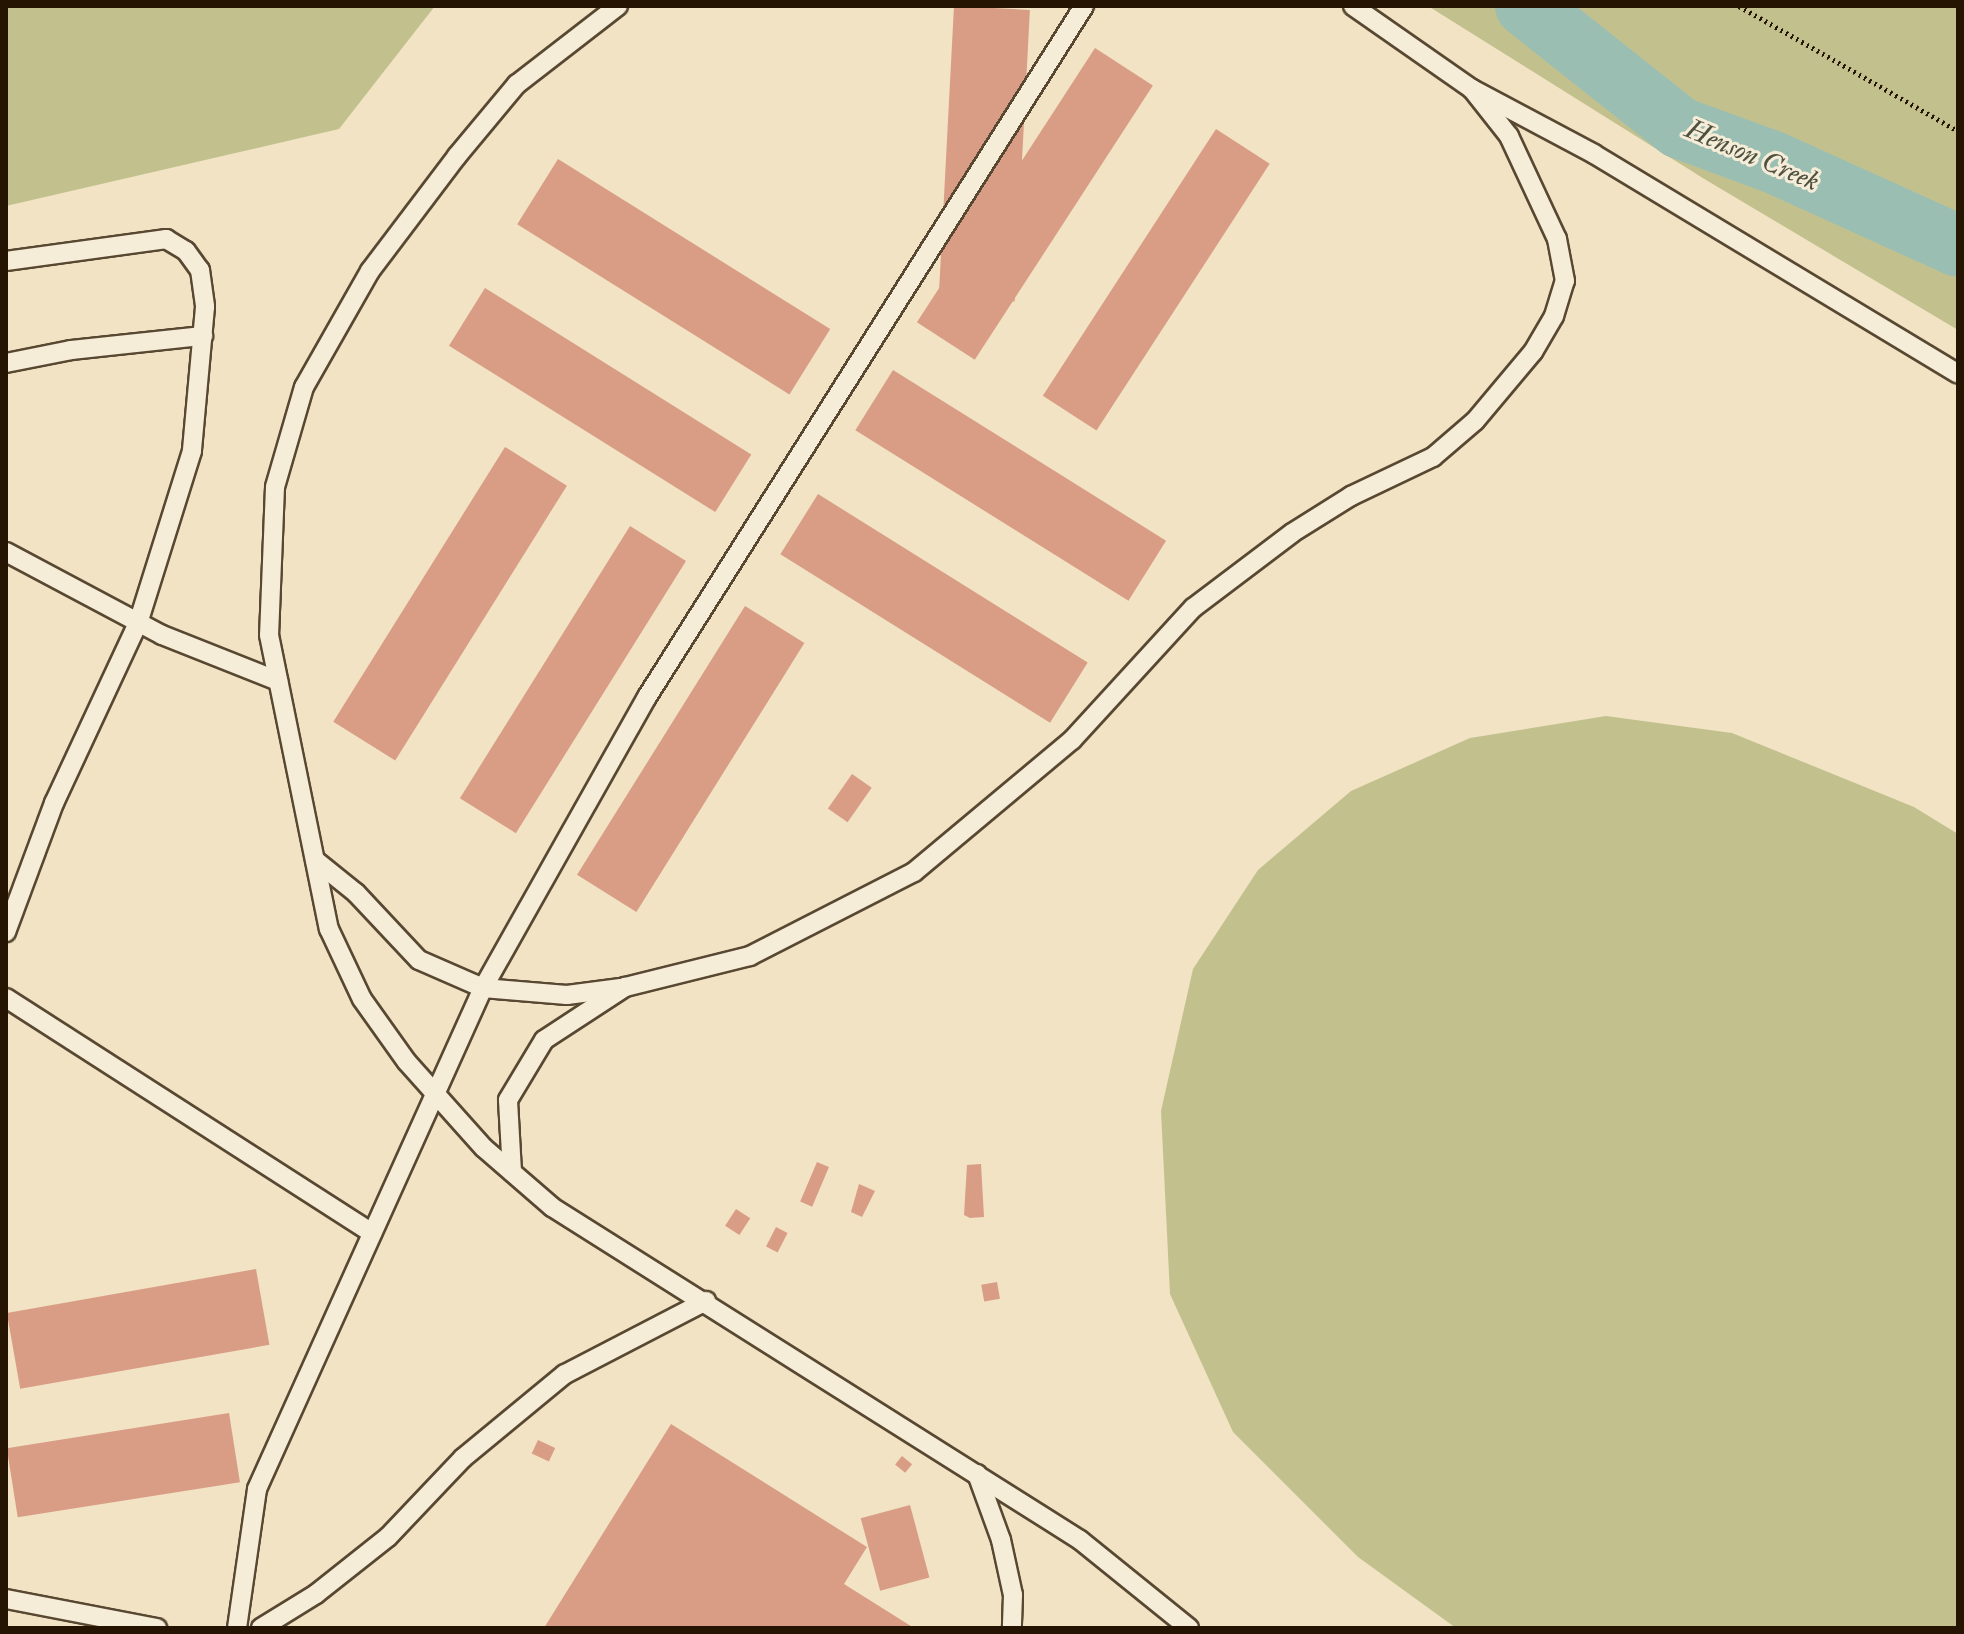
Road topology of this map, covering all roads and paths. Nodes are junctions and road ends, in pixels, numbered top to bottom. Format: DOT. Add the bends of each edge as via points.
graph roads {
  1 [pos="618,6"];
  2 [pos="1084,6"];
  3 [pos="1353,6"];
  4 [pos="1739,6"];
  5 [pos="1472,89"];
  6 [pos="1958,131"];
  7 [pos="6,261"];
  8 [pos="203,336"];
  9 [pos="6,363"];
  10 [pos="1958,374"];
  11 [pos="6,552"];
  12 [pos="138,623"];
  13 [pos="278,681"];
  14 [pos="315,860"];
  15 [pos="6,932"];
  16 [pos="625,987"];
  17 [pos="483,988"];
  18 [pos="6,998"];
  19 [pos="437,1095"];
  20 [pos="512,1172"];
  21 [pos="372,1233"];
  22 [pos="706,1301"];
  23 [pos="977,1474"];
  24 [pos="6,1599"];
  25 [pos="157,1628"];
  26 [pos="237,1628"];
  27 [pos="261,1628"];
  28 [pos="1012,1628"];
  29 [pos="1189,1628"];
  1 -- 13 [label="lane" via="517,84 457,156 370,271 304,387 273,502 269,635"];
  2 -- 17 [label="lane" via="971,177 647,697"];
  3 -- 5 [label="lane"];
  4 -- 6 [label="path"];
  5 -- 10 [label="lane" via="1594,154"];
  5 -- 16 [label="lane" via="1509,136 1557,239 1565,281 1554,316 1533,352 1475,421 1433,457 1351,496 1292,533 1193,608 1072,740 914,872 750,956"];
  7 -- 8 [label="lane" via="166,239 186,251 200,270 205,288"];
  8 -- 9 [label="lane" via="71,350"];
  8 -- 12 [label="lane" via="192,451"];
  11 -- 12 [label="lane"];
  12 -- 13 [label="lane"];
  12 -- 15 [label="lane" via="54,803"];
  13 -- 14 [label="lane"];
  14 -- 17 [label="lane" via="356,893 419,960"];
  14 -- 19 [label="lane" via="329,929 362,999"];
  16 -- 17 [label="lane" via="567,995"];
  16 -- 20 [label="lane" via="544,1040 524,1067 508,1100"];
  17 -- 19 [label="lane"];
  18 -- 21 [label="lane"];
  19 -- 20 [label="lane"];
  19 -- 21 [label="lane"];
  20 -- 22 [label="lane" via="552,1207"];
  21 -- 26 [label="lane" via="257,1489"];
  22 -- 23 [label="lane"];
  22 -- 27 [label="lane" via="565,1374 463,1458 388,1537 316,1594"];
  23 -- 28 [label="lane" via="1001,1540 1013,1595"];
  23 -- 29 [label="lane" via="1080,1540"];
  24 -- 25 [label="lane"];
}
